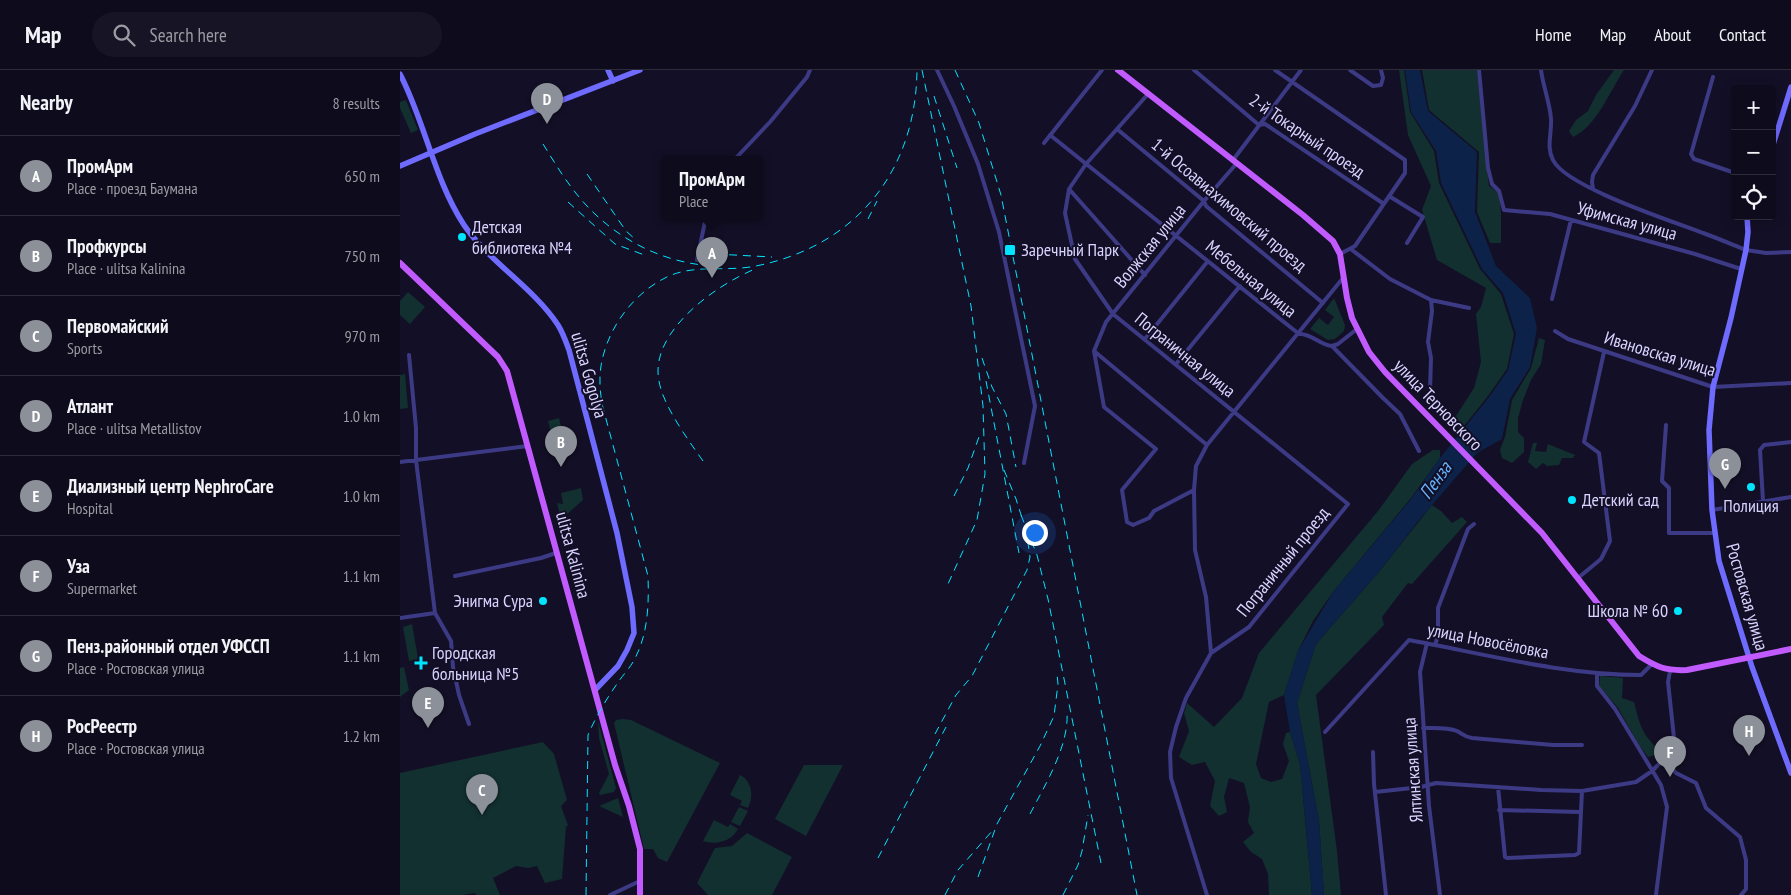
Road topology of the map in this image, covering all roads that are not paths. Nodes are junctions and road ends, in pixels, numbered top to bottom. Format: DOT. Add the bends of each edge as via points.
graph roads {
  1 [pos="608,70"];
  2 [pos="640,70"];
  3 [pos="810,70"];
  4 [pos="937,70"];
  5 [pos="1102,70"];
  6 [pos="1118,70"];
  7 [pos="1194,70"];
  8 [pos="1275,70"];
  9 [pos="1301,70"];
  10 [pos="1350,70"];
  11 [pos="1381,70"];
  12 [pos="1478,70"];
  13 [pos="1541,70"];
  14 [pos="1652,70"];
  15 [pos="400,74"];
  16 [pos="1713,76"];
  17 [pos="613,81"];
  18 [pos="1292,82"];
  19 [pos="1791,87"];
  20 [pos="1148,94"];
  21 [pos="1259,125"];
  22 [pos="1117,128"];
  23 [pos="1050,135"];
  24 [pos="1776,135"];
  25 [pos="1044,143"];
  26 [pos="431,152"];
  27 [pos="738,156"];
  28 [pos="1235,161"];
  29 [pos="1086,164"];
  30 [pos="400,166"];
  31 [pos="1731,172"];
  32 [pos="1069,189"];
  33 [pos="1593,189"];
  34 [pos="1390,196"];
  35 [pos="1204,201"];
  36 [pos="1384,204"];
  37 [pos="1571,220"];
  38 [pos="1747,220"];
  39 [pos="705,221"];
  40 [pos="1176,236"];
  41 [pos="1407,243"];
  42 [pos="1352,250"];
  43 [pos="1746,250"];
  44 [pos="1791,252"];
  45 [pos="1340,254"];
  46 [pos="697,260"];
  47 [pos="1208,261"];
  48 [pos="400,262"];
  49 [pos="1741,269"];
  50 [pos="1145,275"];
  51 [pos="1344,277"];
  52 [pos="1240,286"];
  53 [pos="1552,299"];
  54 [pos="1431,300"];
  55 [pos="1323,302"];
  56 [pos="1469,308"];
  57 [pos="1114,314"];
  58 [pos="1356,329"];
  59 [pos="1555,331"];
  60 [pos="1298,334"];
  61 [pos="1145,339"];
  62 [pos="1332,346"];
  63 [pos="1094,351"];
  64 [pos="1604,352"];
  65 [pos="409,355"];
  66 [pos="1176,364"];
  67 [pos="1791,382"];
  68 [pos="1713,387"];
  69 [pos="1430,391"];
  70 [pos="1234,413"];
  71 [pos="1666,425"];
  72 [pos="1791,442"];
  73 [pos="1208,445"];
  74 [pos="528,446"];
  75 [pos="1419,452"];
  76 [pos="416,460"];
  77 [pos="400,462"];
  78 [pos="1024,463"];
  79 [pos="1194,490"];
  80 [pos="1791,497"];
  81 [pos="1764,501"];
  82 [pos="1348,504"];
  83 [pos="1712,510"];
  84 [pos="1474,524"];
  85 [pos="1714,533"];
  86 [pos="556,552"];
  87 [pos="455,576"];
  88 [pos="1578,578"];
  89 [pos="435,612"];
  90 [pos="400,618"];
  91 [pos="1427,643"];
  92 [pos="1435,645"];
  93 [pos="1791,649"];
  94 [pos="1211,653"];
  95 [pos="1749,658"];
  96 [pos="1652,664"];
  97 [pos="1670,671"];
  98 [pos="1597,673"];
  99 [pos="596,689"];
  100 [pos="469,724"];
  101 [pos="1423,728"];
  102 [pos="1325,732"];
  103 [pos="1582,744"];
  104 [pos="1373,752"];
  105 [pos="1667,756"];
  106 [pos="1652,771"];
  107 [pos="1791,772"];
  108 [pos="1427,784"];
  109 [pos="1498,787"];
  110 [pos="1582,791"];
  111 [pos="1375,792"];
  112 [pos="1499,810"];
  113 [pos="1580,812"];
  114 [pos="640,880"];
  115 [pos="610,895"];
  116 [pos="640,895"];
  117 [pos="1207,895"];
  118 [pos="1386,895"];
  119 [pos="1440,895"];
  120 [pos="1656,895"];
  121 [pos="1741,895"];
  1 -- 17 [label="street"];
  2 -- 17 [label="street"];
  3 -- 27 [label="street" via="770,122"];
  4 -- 78 [label="street" via="978,164 999,232 1035,406"];
  5 -- 23 [label="street"];
  6 -- 20 [label="main road, улица Терновского"];
  7 -- 21 [label="street, 2-й Токарный проезд"];
  8 -- 18 [label="street"];
  9 -- 18 [label="street, Волжская улица"];
  10 -- 11 [label="street" via="1373,86 1381,85 1384,78"];
  12 -- 37 [label="street, Уфимская улица" via="1488,168 1492,184 1500,191 1504,210 1550,214"];
  13 -- 33 [label="street" via="1551,119 1549,152 1554,163 1567,175"];
  14 -- 33 [label="street" via="1635,106 1594,175"];
  15 -- 26 [label="street, ulitsa Gogolya"];
  16 -- 31 [label="street" via="1692,154 1694,159"];
  17 -- 26 [label="street"];
  18 -- 21 [label="street, Волжская улица"];
  18 -- 34 [label="street" via="1405,160 1405,173"];
  19 -- 24 [label="street"];
  20 -- 22 [label="street"];
  20 -- 28 [label="main road, улица Терновского"];
  21 -- 28 [label="street, Волжская улица"];
  21 -- 36 [label="street, 2-й Токарный проезд" via="1264,124"];
  22 -- 29 [label="street"];
  22 -- 35 [label="street, 1-й Осоавиахимовский проезд"];
  23 -- 25 [label="street"];
  23 -- 29 [label="street, Мебельная улица"];
  26 -- 30 [label="street"];
  26 -- 99 [label="street, ulitsa Gogolya" via="466,227 555,321 572,359 618,540 634,633 618,666"];
  28 -- 35 [label="street, Волжская улица"];
  28 -- 45 [label="main road, улица Терновского" via="1323,231"];
  29 -- 32 [label="street"];
  29 -- 40 [label="street, Мебельная улица"];
  32 -- 50 [label="street"];
  32 -- 57 [label="street, Пограничная улица" via="1065,213 1075,260"];
  33 -- 43 [label="street"];
  34 -- 36 [label="street"];
  34 -- 41 [label="street" via="1423,217"];
  35 -- 40 [label="street, Волжская улица"];
  35 -- 55 [label="street, 1-й Осоавиахимовский проезд" via="1206,206"];
  36 -- 42 [label="street"];
  37 -- 49 [label="street, Уфимская улица"];
  37 -- 53 [label="street"];
  38 -- 43 [label="street, Ростовская улица"];
  39 -- 46 [label="street"];
  40 -- 47 [label="street, Мебельная улица"];
  40 -- 50 [label="street, Волжская улица"];
  42 -- 45 [label="street"];
  42 -- 54 [label="street" via="1390,279"];
  43 -- 44 [label="street"];
  43 -- 49 [label="street, Ростовская улица"];
  45 -- 51 [label="main road, улица Терновского"];
  47 -- 52 [label="street, Мебельная улица"];
  47 -- 61 [label="street"];
  48 -- 74 [label="main road, ulitsa Kalinina" via="504,365"];
  49 -- 68 [label="street, Ростовская улица"];
  50 -- 57 [label="street, Волжская улица"];
  51 -- 55 [label="street"];
  51 -- 58 [label="main road, улица Терновского"];
  52 -- 60 [label="street, Мебельная улица"];
  52 -- 66 [label="street"];
  54 -- 56 [label="street"];
  54 -- 69 [label="street, улица Терновского" via="1428,342 1432,358"];
  55 -- 60 [label="street"];
  57 -- 61 [label="street, Пограничная улица"];
  57 -- 63 [label="street, Волжская улица" via="1106,322"];
  58 -- 62 [label="street"];
  58 -- 88 [label="main road, улица Терновского" via="1385,372 1542,533"];
  59 -- 64 [label="street, Ивановская улица"];
  60 -- 62 [label="street, Мебельная улица"];
  60 -- 70 [label="street"];
  61 -- 66 [label="street, Пограничная улица"];
  62 -- 75 [label="street, Мебельная улица" via="1400,414"];
  63 -- 73 [label="street"];
  63 -- 79 [label="street" via="1104,407 1156,449 1122,490 1127,522 1133,525 1148,518 1154,511"];
  64 -- 68 [label="street, Ивановская улица"];
  64 -- 88 [label="street" via="1584,442 1599,453 1610,541 1602,559"];
  65 -- 76 [label="street"];
  66 -- 70 [label="street, Пограничная улица"];
  67 -- 68 [label="street, Ивановская улица"];
  68 -- 83 [label="street, Ростовская улица" via="1710,430"];
  70 -- 73 [label="street"];
  70 -- 82 [label="street, Пограничная улица"];
  71 -- 85 [label="street" via="1662,481 1669,488 1669,533"];
  72 -- 81 [label="street" via="1764,444 1760,450"];
  73 -- 79 [label="street" via="1196,466"];
  74 -- 76 [label="street"];
  74 -- 86 [label="main road, ulitsa Kalinina"];
  76 -- 77 [label="street"];
  76 -- 89 [label="street"];
  79 -- 94 [label="street" via="1195,550 1206,597"];
  80 -- 81 [label="street"];
  81 -- 83 [label="street"];
  82 -- 94 [label="street, Пограничный проезд" via="1249,627"];
  83 -- 85 [label="street, Ростовская улица"];
  84 -- 92 [label="street" via="1468,529 1438,608"];
  85 -- 95 [label="street, Ростовская улица" via="1719,561"];
  86 -- 87 [label="street"];
  86 -- 99 [label="main road, ulitsa Kalinina"];
  88 -- 96 [label="main road, улица Терновского" via="1639,656"];
  89 -- 90 [label="street"];
  89 -- 100 [label="street" via="451,641 458,695"];
  91 -- 92 [label="street, улица Новосёловка"];
  91 -- 101 [label="street, Ялтинская улица" via="1420,672"];
  91 -- 102 [label="street, улица Новосёловка" via="1409,640"];
  92 -- 98 [label="street, улица Новосёловка"];
  93 -- 95 [label="main road, улица Терновского"];
  94 -- 117 [label="street" via="1186,698 1170,752 1172,778"];
  95 -- 97 [label="main road, улица Терновского"];
  95 -- 107 [label="street, Ростовская улица"];
  96 -- 97 [label="main road, улица Терновского"];
  96 -- 98 [label="street, улица Новосёловка" via="1641,675"];
  97 -- 105 [label="street" via="1668,682 1675,747"];
  98 -- 106 [label="street" via="1596,686 1615,709"];
  99 -- 114 [label="main road, ulitsa Kalinina" via="640,849"];
  101 -- 103 [label="street" via="1458,731 1464,737 1472,738"];
  101 -- 108 [label="street, Ялтинская улица"];
  104 -- 111 [label="street"];
  105 -- 106 [label="street"];
  105 -- 121 [label="street" via="1676,773 1696,783 1706,808 1740,837 1746,860 1746,889"];
  106 -- 110 [label="street" via="1636,782"];
  106 -- 120 [label="street" via="1661,785 1667,807"];
  108 -- 109 [label="street"];
  108 -- 111 [label="street"];
  108 -- 119 [label="street, Ялтинская улица"];
  109 -- 110 [label="street"];
  109 -- 112 [label="street"];
  110 -- 113 [label="street"];
  111 -- 118 [label="street"];
  112 -- 113 [label="street"];
  112 -- 113 [label="street" via="1507,858 1579,853"];
  114 -- 115 [label="street"];
  114 -- 116 [label="main road, ulitsa Kalinina"];
}
